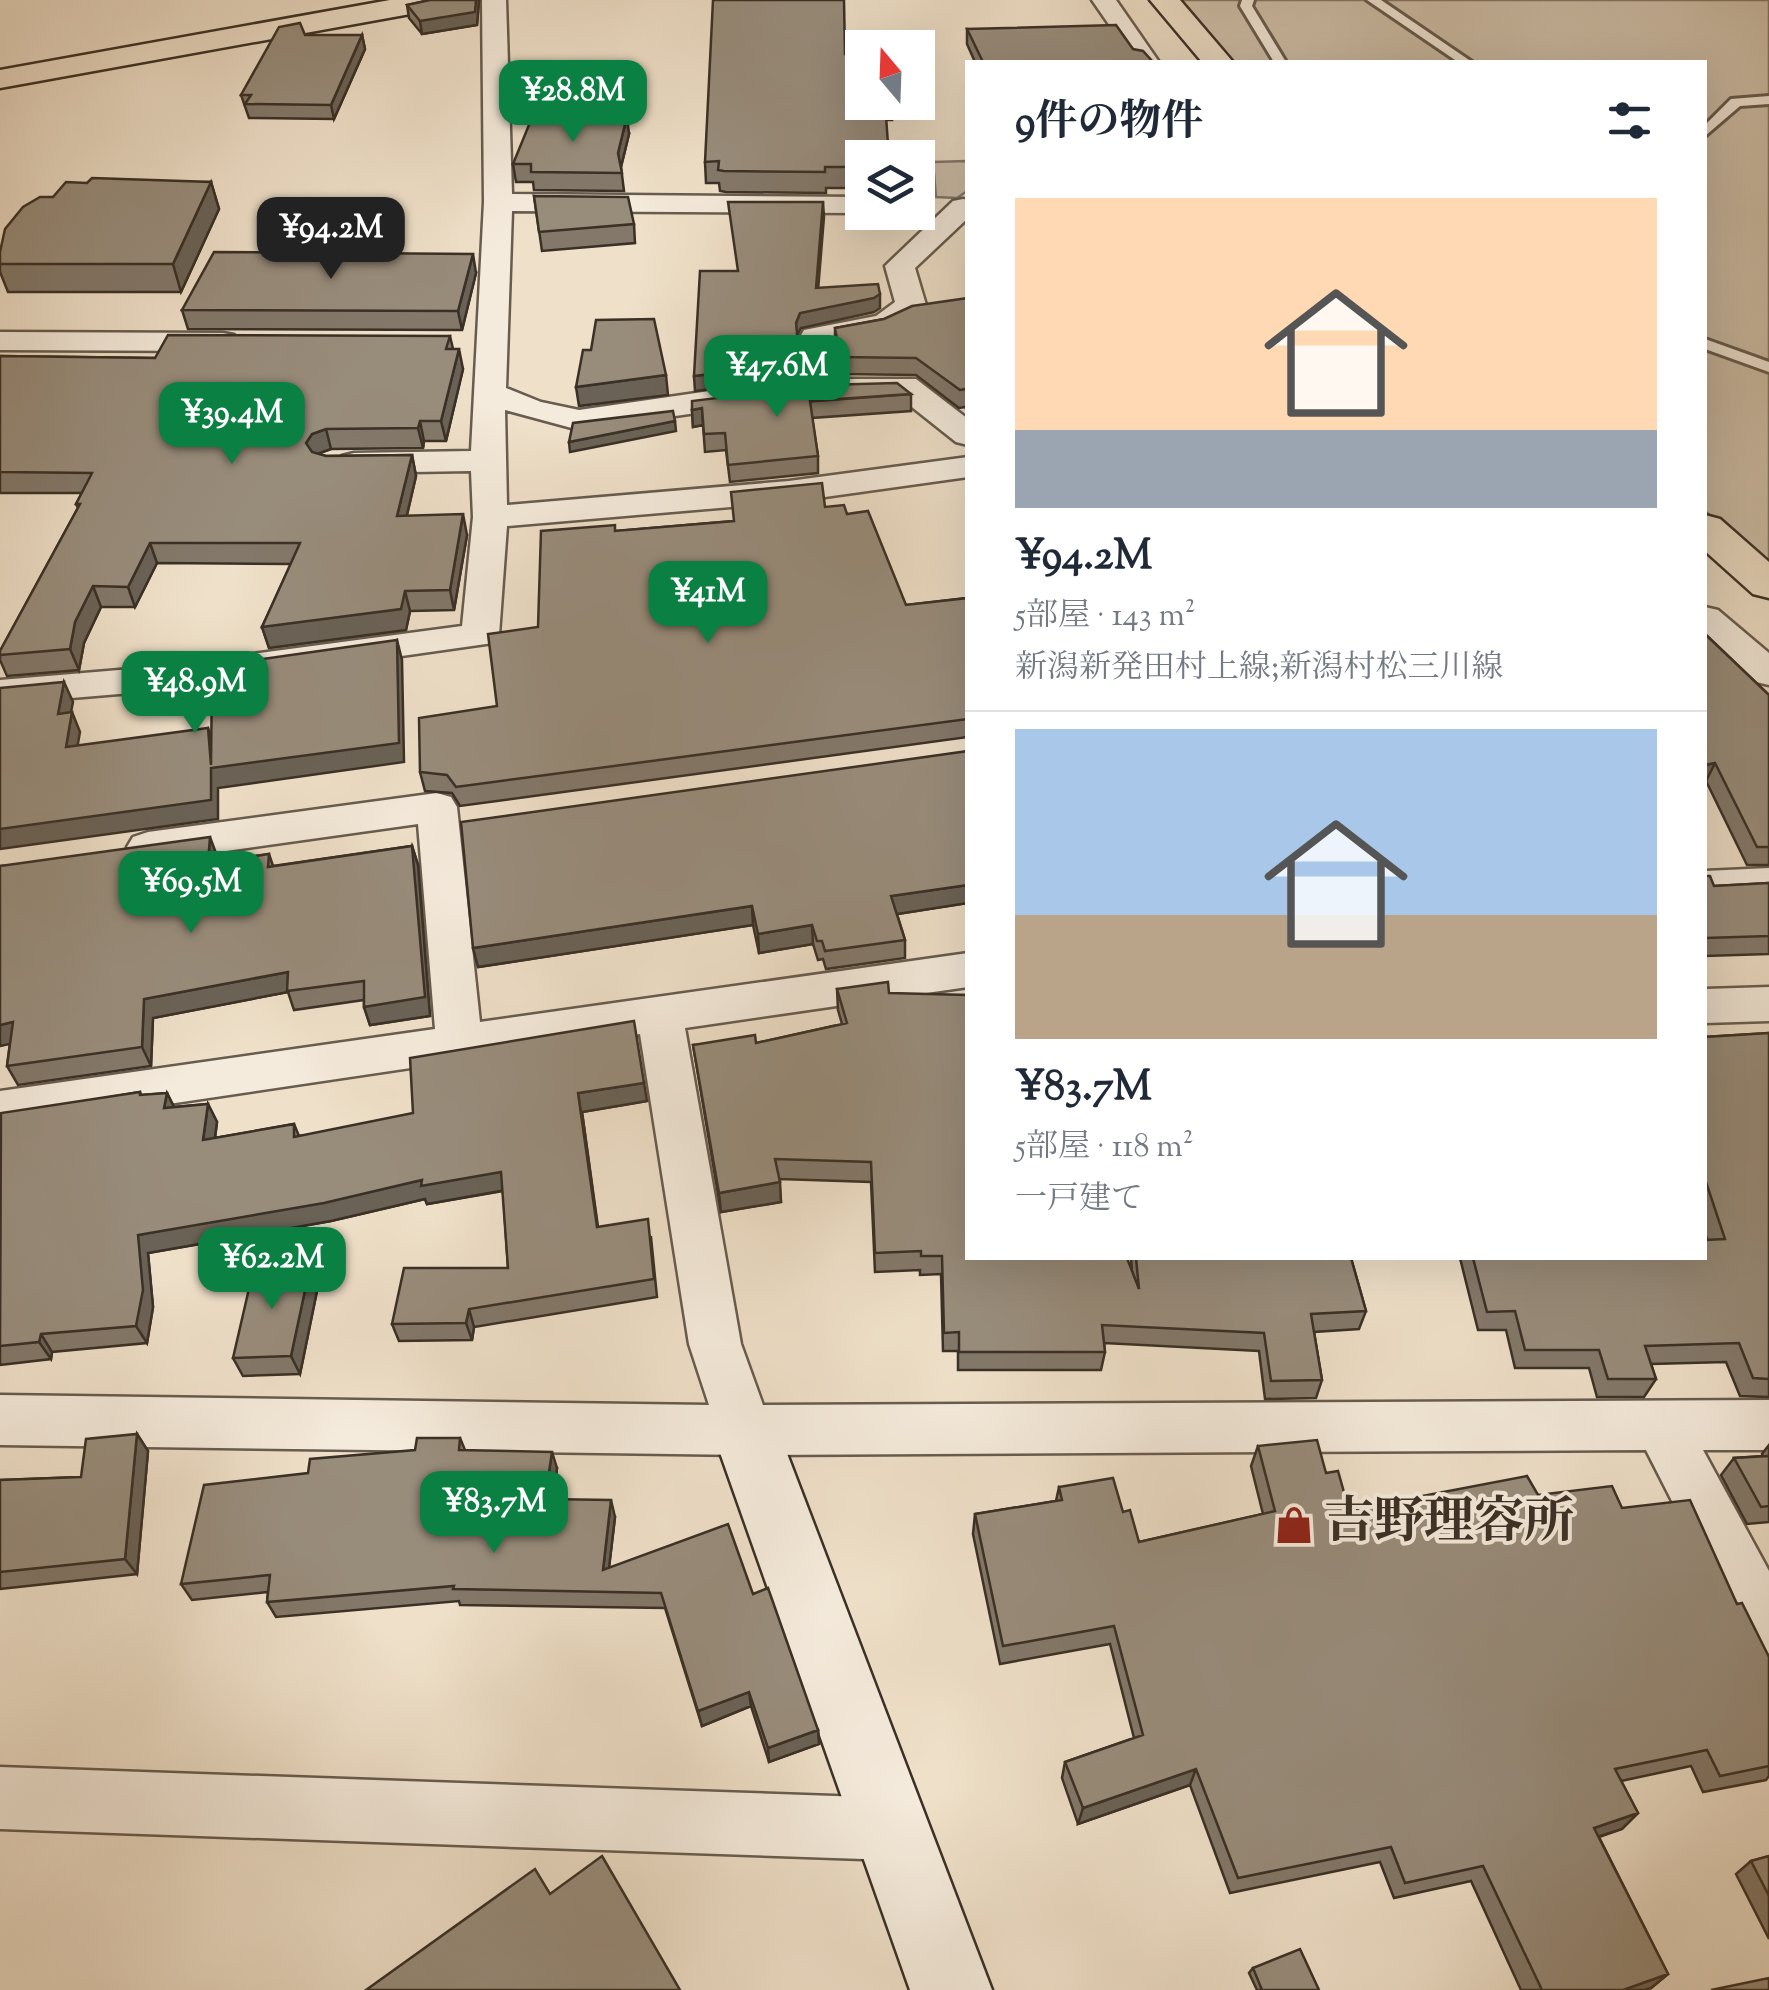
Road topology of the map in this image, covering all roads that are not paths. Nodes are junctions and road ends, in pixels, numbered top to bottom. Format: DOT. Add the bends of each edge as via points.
graph roads {
  1 [pos="438,0"];
  2 [pos="494,0"];
  3 [pos="1104,0"];
  4 [pos="1164,0"];
  5 [pos="1248,0"];
  6 [pos="1373,0"];
  7 [pos="1146,60"];
  8 [pos="1216,60"];
  9 [pos="1279,60"];
  10 [pos="1463,60"];
  11 [pos="0,79"];
  12 [pos="1769,100"];
  13 [pos="1707,130"];
  14 [pos="498,202"];
  15 [pos="845,205"];
  16 [pos="935,206"];
  17 [pos="965,206"];
  18 [pos="0,341"];
  19 [pos="256,342"];
  20 [pos="452,342"];
  21 [pos="492,343"];
  22 [pos="1707,345"];
  23 [pos="1769,367"];
  24 [pos="822,388"];
  25 [pos="490,392"];
  26 [pos="965,433"];
  27 [pos="487,460"];
  28 [pos="332,463"];
  29 [pos="965,467"];
  30 [pos="490,517"];
  31 [pos="1707,530"];
  32 [pos="1769,584"];
  33 [pos="1714,637"];
  34 [pos="1769,674"];
  35 [pos="0,692"];
  36 [pos="114,852"];
  37 [pos="1769,883"];
  38 [pos="1707,886"];
  39 [pos="965,970"];
  40 [pos="1769,1004"];
  41 [pos="1707,1006"];
  42 [pos="660,1014"];
  43 [pos="458,1043"];
  44 [pos="0,1110"];
  45 [pos="0,1420"];
  46 [pos="1769,1424"];
  47 [pos="1662,1427"];
  48 [pos="744,1430"];
  49 [pos="1769,1630"];
  50 [pos="0,1798"];
  51 [pos="892,1829"];
  52 [pos="951,1990"];
  1 -- 11 [label="main road"];
  2 -- 14 [label="street"];
  3 -- 7 [label="street"];
  4 -- 8 [label="main road"];
  5 -- 9 [label="lane"];
  6 -- 10 [label="lane"];
  12 -- 13 [label="lane" via="1736,102"];
  14 -- 15 [label="street"];
  14 -- 21 [label="street"];
  16 -- 17 [label="street"];
  17 -- 24 [label="street" via="900,266 911,304 886,323 815,337"];
  18 -- 19 [label="street"];
  20 -- 21 [label="street"];
  21 -- 25 [label="street"];
  22 -- 23 [label="lane"];
  24 -- 25 [label="street" via="579,420"];
  24 -- 26 [label="street" via="904,386"];
  25 -- 27 [label="street"];
  27 -- 28 [label="street"];
  27 -- 30 [label="street"];
  29 -- 30 [label="street" via="696,503"];
  30 -- 35 [label="street" via="480,636 156,679"];
  31 -- 32 [label="main road"];
  33 -- 34 [label="street"];
  36 -- 43 [label="street" via="437,807 458,824"];
  37 -- 38 [label="street"];
  39 -- 42 [label="street"];
  40 -- 41 [label="street"];
  42 -- 43 [label="street"];
  42 -- 48 [label="street" via="715,1344"];
  43 -- 44 [label="street"];
  45 -- 48 [label="street"];
  46 -- 47 [label="street"];
  47 -- 48 [label="street"];
  47 -- 49 [label="street"];
  48 -- 51 [label="street"];
  50 -- 51 [label="street"];
  51 -- 52 [label="street"];
}
